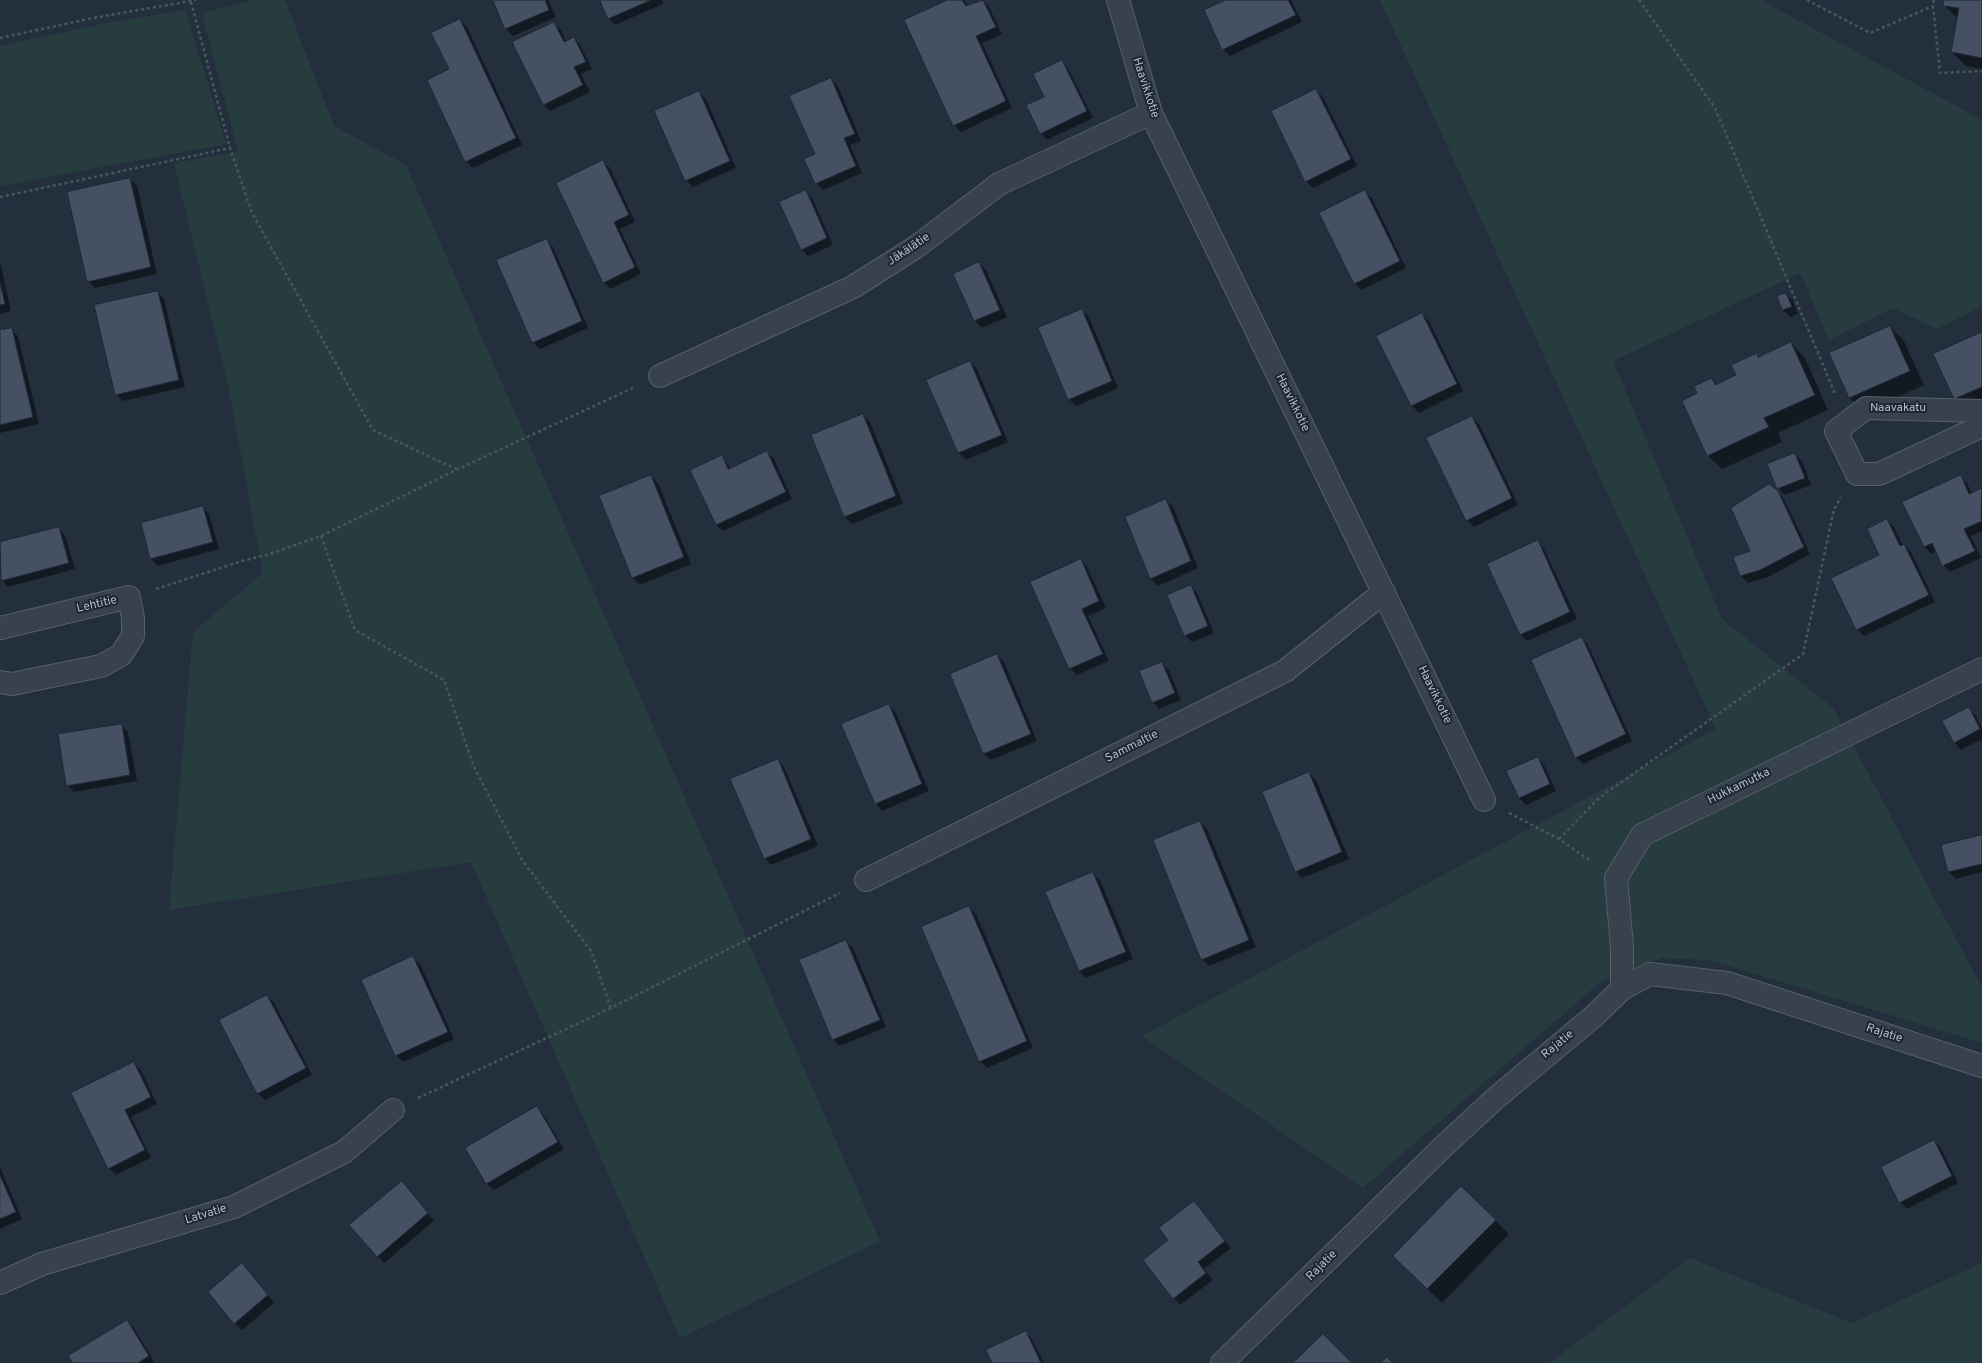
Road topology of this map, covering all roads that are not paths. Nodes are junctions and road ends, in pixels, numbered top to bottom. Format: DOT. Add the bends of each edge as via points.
graph roads {
  1 [pos="1118,0"];
  2 [pos="1151,113"];
  3 [pos="660,376"];
  4 [pos="1982,411"];
  5 [pos="1982,426"];
  6 [pos="1384,592"];
  7 [pos="0,628"];
  8 [pos="1982,669"];
  9 [pos="0,682"];
  10 [pos="1484,800"];
  11 [pos="866,880"];
  12 [pos="1622,989"];
  13 [pos="1982,1066"];
  14 [pos="393,1110"];
  15 [pos="0,1283"];
  16 [pos="1222,1363"];
  1 -- 2 [label="street, Haavikkotie"];
  2 -- 3 [label="street, Jäkälätie" via="999,184 916,246 853,286"];
  2 -- 6 [label="street, Haavikkotie"];
  4 -- 5 [label="street, Naavakatu" via="1866,408 1836,431 1857,474 1879,474"];
  6 -- 10 [label="street, Haavikkotie"];
  6 -- 11 [label="street, Sammaltie" via="1285,670"];
  7 -- 9 [label="street, Lehtitie" via="129,597 133,618 133,636 121,655 101,666 12,684"];
  8 -- 12 [label="street, Hukkamutka" via="1642,835 1616,878 1622,947"];
  12 -- 13 [label="street, Rajatie" via="1650,974 1728,983"];
  12 -- 16 [label="street, Rajatie" via="1447,1143"];
  14 -- 15 [label="street, Latvatie" via="344,1152 234,1207 42,1264"];
}
